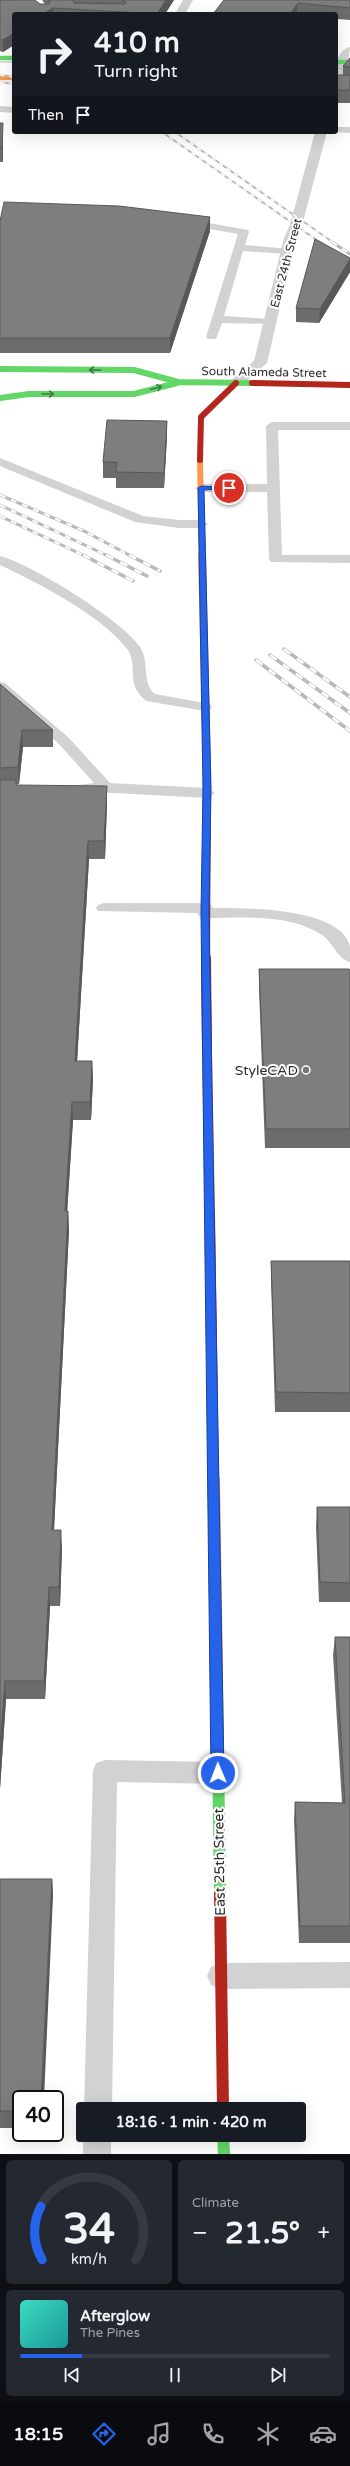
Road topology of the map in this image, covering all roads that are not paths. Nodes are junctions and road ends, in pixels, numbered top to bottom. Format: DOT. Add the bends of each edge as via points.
graph roads {
  1 [pos="188,0"];
  2 [pos="181,12"];
  3 [pos="350,50"];
  4 [pos="0,58"];
  5 [pos="12,58"];
  6 [pos="342,62"];
  7 [pos="0,78"];
  8 [pos="12,78"];
  9 [pos="338,81"];
  10 [pos="0,109"];
  11 [pos="12,110"];
  12 [pos="338,130"];
  13 [pos="350,130"];
  14 [pos="320,134"];
  15 [pos="177,220"];
  16 [pos="240,248"];
  17 [pos="287,251"];
  18 [pos="217,319"];
  19 [pos="270,322"];
  20 [pos="212,337"];
  21 [pos="0,369"];
  22 [pos="178,382"];
  23 [pos="236,383"];
  24 [pos="350,384"];
  25 [pos="0,393"];
  26 [pos="29,394"];
  27 [pos="0,398"];
  28 [pos="350,426"];
  29 [pos="0,462"];
  30 [pos="201,488"];
  31 [pos="273,488"];
  32 [pos="202,524"];
  33 [pos="0,560"];
  34 [pos="350,560"];
  35 [pos="0,686"];
  36 [pos="205,707"];
  37 [pos="106,787"];
  38 [pos="68,788"];
  39 [pos="207,793"];
  40 [pos="104,908"];
  41 [pos="205,910"];
  42 [pos="350,957"];
  43 [pos="218,1773"];
  44 [pos="350,1975"];
  45 [pos="220,1976"];
  46 [pos="98,2102"];
  47 [pos="223,2102"];
  48 [pos="97,2142"];
  49 [pos="223,2142"];
  50 [pos="97,2154"];
  51 [pos="224,2154"];
  1 -- 2 [label="street"];
  3 -- 6 [label="street"];
  4 -- 5 [label="street"];
  6 -- 9 [label="street"];
  7 -- 8 [label="street"];
  10 -- 11 [label="lane"];
  12 -- 13 [label="lane"];
  14 -- 17 [label="street, East 24th Street"];
  15 -- 16 [label="lane" via="244,232"];
  16 -- 17 [label="lane"];
  16 -- 18 [label="lane"];
  17 -- 19 [label="street, East 24th Street"];
  18 -- 19 [label="lane"];
  18 -- 20 [label="lane"];
  19 -- 23 [label="street, East 24th Street" via="260,363"];
  22 -- 21 [label="street, South Alameda Street, one-way" via="134,370"];
  22 -- 23 [label="street, South Alameda Street"];
  26 -- 22 [label="street, South Alameda Street, one-way" via="134,394"];
  23 -- 24 [label="street, South Alameda Street"];
  23 -- 30 [label="street, East 25th Street" via="200,417"];
  25 -- 26 [label="street"];
  26 -- 27 [label="street, South Alameda Street"];
  28 -- 31 [label="lane" via="272,426"];
  29 -- 32 [label="lane" via="140,519 173,524"];
  30 -- 31 [label="lane"];
  30 -- 32 [label="street, East 25th Street"];
  31 -- 34 [label="lane" via="276,559"];
  32 -- 36 [label="street, East 25th Street"];
  33 -- 36 [label="lane" via="22,570 112,627 135,650 140,682 145,694 151,698"];
  35 -- 37 [label="lane" via="64,741"];
  36 -- 39 [label="street, East 25th Street"];
  37 -- 38 [label="lane"];
  37 -- 39 [label="lane"];
  39 -- 41 [label="street, East 25th Street"];
  40 -- 41 [label="lane"];
  41 -- 42 [label="lane" via="295,918 315,924 330,932"];
  41 -- 43 [label="street, East 25th Street"];
  43 -- 45 [label="street, East 25th Street"];
  43 -- 46 [label="lane" via="105,1771"];
  44 -- 45 [label="lane"];
  45 -- 47 [label="street, East 25th Street"];
  48 -- 50 [label="lane"];
  49 -- 51 [label="street"];
}
